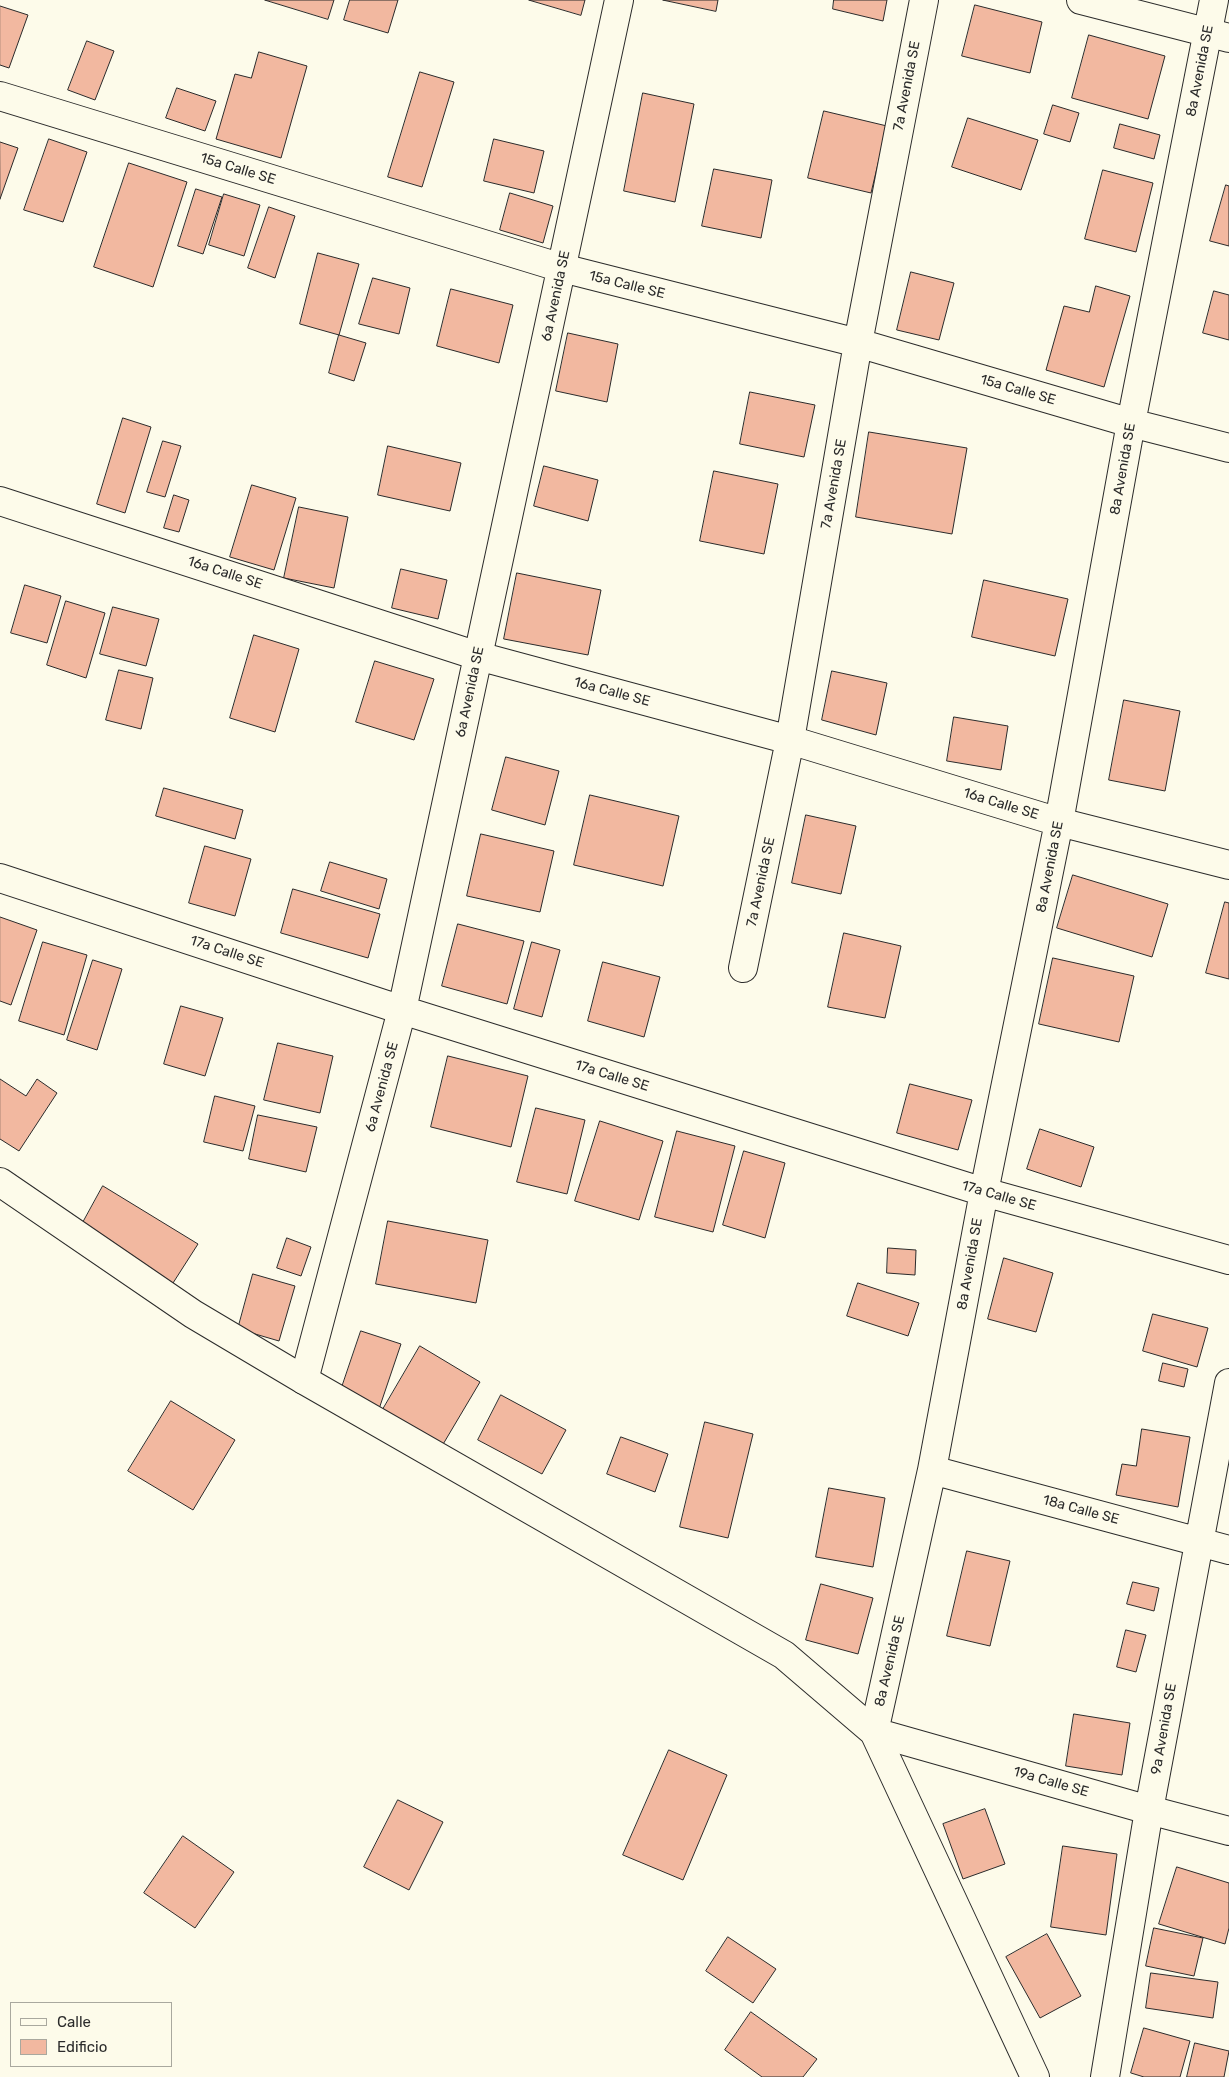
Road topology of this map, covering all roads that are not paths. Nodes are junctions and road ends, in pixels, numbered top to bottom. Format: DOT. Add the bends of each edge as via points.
graph roads {
  1 [pos="618,0"];
  2 [pos="924,0"];
  3 [pos="1082,0"];
  4 [pos="1214,0"];
  5 [pos="1218,36"];
  6 [pos="0,96"];
  7 [pos="562,268"];
  8 [pos="858,343"];
  9 [pos="1131,423"];
  10 [pos="1229,448"];
  11 [pos="0,501"];
  12 [pos="478,656"];
  13 [pos="790,740"];
  14 [pos="1059,822"];
  15 [pos="1229,865"];
  16 [pos="0,878"];
  17 [pos="743,968"];
  18 [pos="402,1010"];
  19 [pos="0,1182"];
  20 [pos="984,1192"];
  21 [pos="1229,1260"];
  22 [pos="304,1380"];
  23 [pos="1229,1383"];
  24 [pos="932,1470"];
  25 [pos="1198,1542"];
  26 [pos="1229,1550"];
  27 [pos="874,1732"];
  28 [pos="1149,1810"];
  29 [pos="1229,1831"];
  30 [pos="1035,2077"];
  31 [pos="1105,2077"];
  1 -- 7 [label="street, 6a Avenida SE"];
  2 -- 8 [label="street, 7a Avenida SE"];
  3 -- 5 [label="street"];
  4 -- 5 [label="street, 8a Avenida SE"];
  5 -- 9 [label="street, 8a Avenida SE"];
  6 -- 7 [label="street, 15a Calle SE"];
  7 -- 8 [label="street, 15a Calle SE"];
  7 -- 12 [label="street, 6a Avenida SE"];
  8 -- 9 [label="street, 15a Calle SE"];
  8 -- 13 [label="street, 7a Avenida SE"];
  9 -- 10 [label="street, 15a Calle SE"];
  9 -- 14 [label="street, 8a Avenida SE"];
  11 -- 12 [label="street, 16a Calle SE"];
  12 -- 13 [label="street, 16a Calle SE"];
  12 -- 18 [label="street, 6a Avenida SE"];
  13 -- 14 [label="street, 16a Calle SE"];
  13 -- 17 [label="street, 7a Avenida SE"];
  14 -- 15 [label="street, 16a Calle SE"];
  14 -- 20 [label="street, 8a Avenida SE"];
  16 -- 18 [label="street, 17a Calle SE"];
  18 -- 20 [label="street, 17a Calle SE"];
  18 -- 22 [label="street, 6a Avenida SE"];
  19 -- 22 [label="street" via="193,1314"];
  20 -- 21 [label="street, 17a Calle SE"];
  20 -- 24 [label="street, 8a Avenida SE"];
  22 -- 27 [label="street" via="784,1655"];
  23 -- 25 [label="street, 9a Avenida SE"];
  24 -- 25 [label="street, 18a Calle SE"];
  24 -- 27 [label="street, 8a Avenida SE"];
  25 -- 26 [label="street, 18a Calle SE"];
  25 -- 28 [label="street, 9a Avenida SE"];
  27 -- 28 [label="street, 19a Calle SE"];
  27 -- 30 [label="street"];
  28 -- 29 [label="street, 19a Calle SE"];
  28 -- 31 [label="street, 9a Avenida SE"];
}
